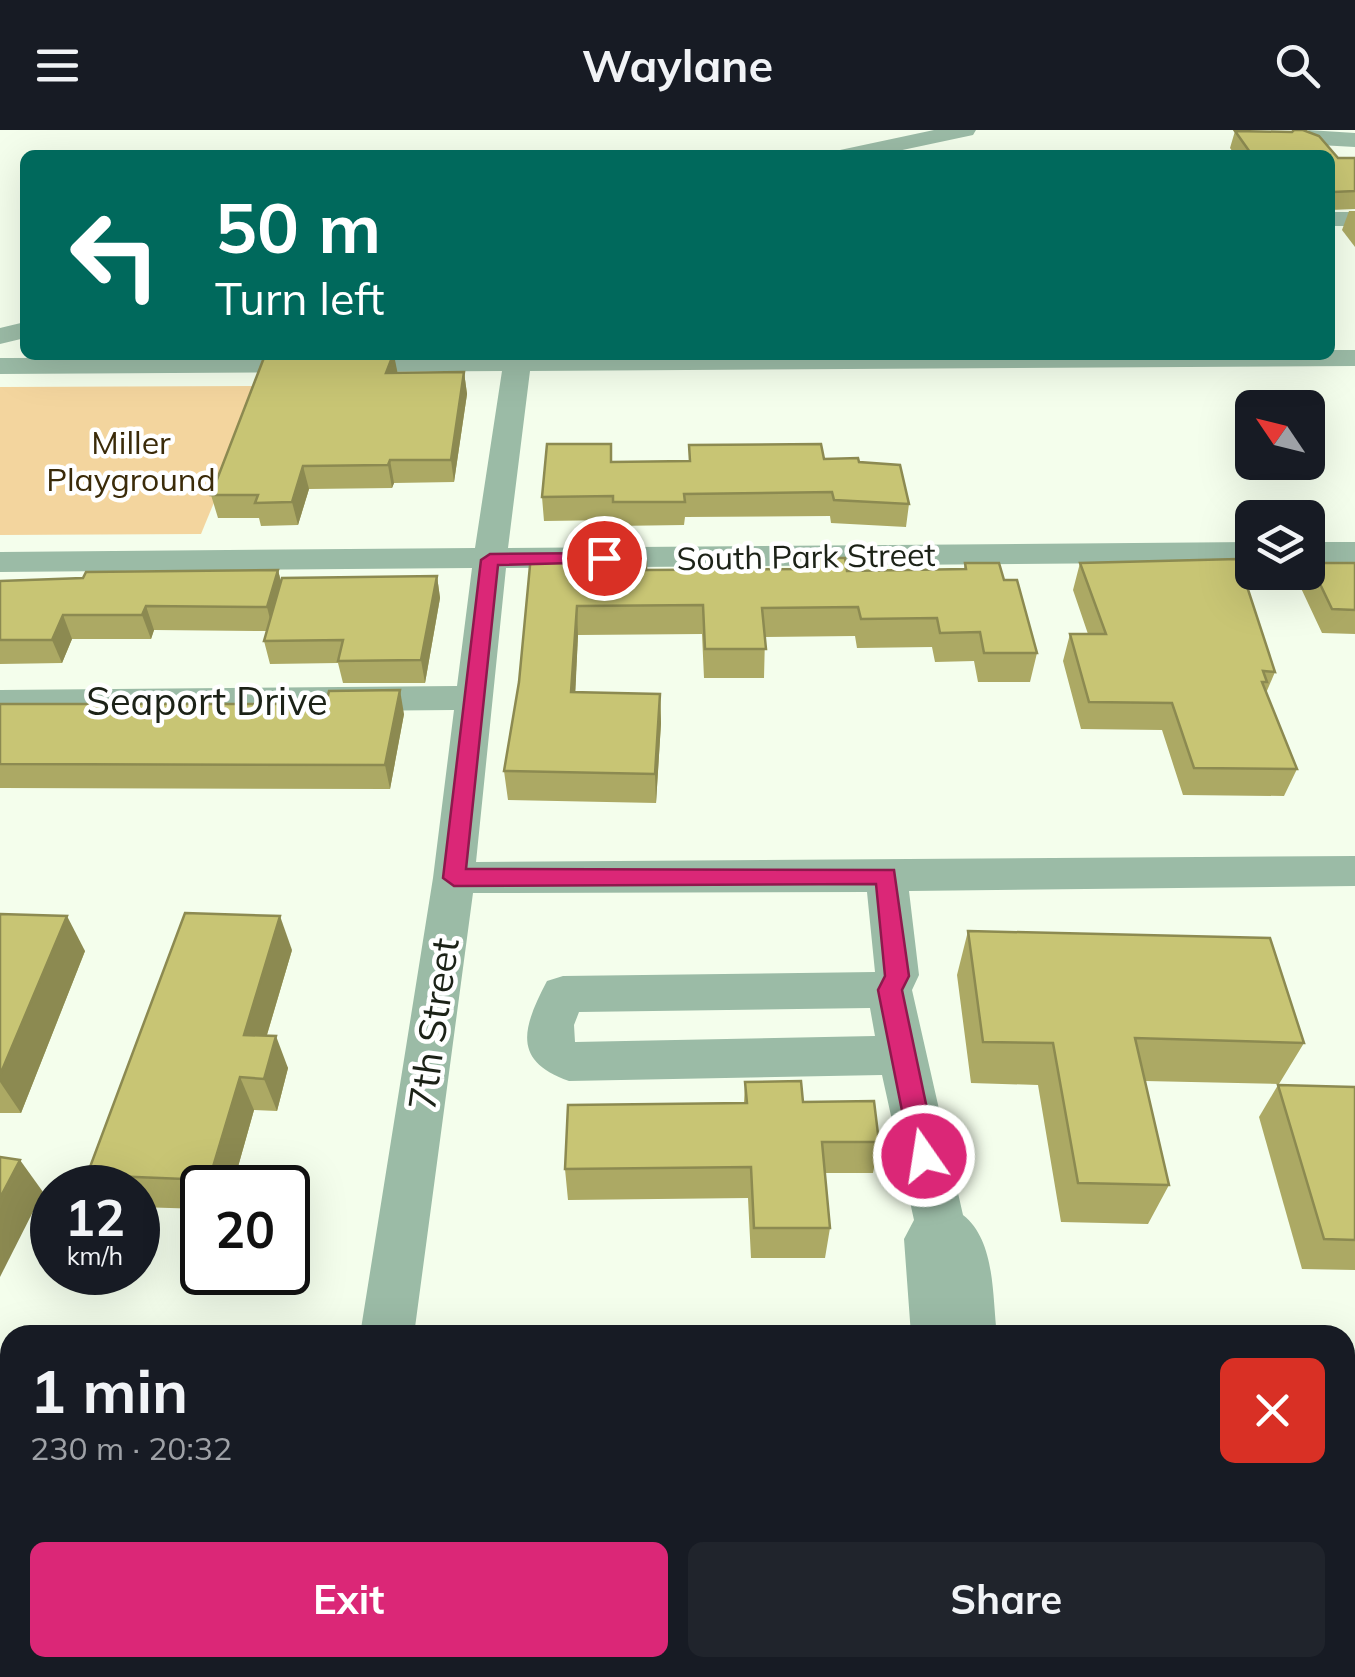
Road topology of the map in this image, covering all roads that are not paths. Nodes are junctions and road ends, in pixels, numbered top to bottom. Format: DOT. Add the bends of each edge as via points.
graph roads {
  1 [pos="965,130"];
  2 [pos="1319,130"];
  3 [pos="1355,140"];
  4 [pos="871,150"];
  5 [pos="518,360"];
  6 [pos="0,366"];
  7 [pos="1235,552"];
  8 [pos="1325,552"];
  9 [pos="1355,552"];
  10 [pos="490,560"];
  11 [pos="0,562"];
  12 [pos="474,698"];
  13 [pos="0,702"];
  14 [pos="1355,872"];
  15 [pos="886,876"];
  16 [pos="454,878"];
  17 [pos="890,990"];
  18 [pos="901,1055"];
  19 [pos="941,1228"];
  20 [pos="388,1325"];
  21 [pos="937,1325"];
  22 [pos="969,1325"];
  1 -- 4 [label="street"];
  2 -- 3 [label="street" via="1327,140"];
  5 -- 6 [label="street"];
  5 -- 10 [label="street, 7th Street"];
  7 -- 10 [label="street, South Park Street"];
  8 -- 9 [label="street"];
  10 -- 11 [label="street, South Park Street"];
  10 -- 12 [label="street, 7th Street"];
  12 -- 13 [label="street, Seaport Drive"];
  12 -- 16 [label="street, 7th Street"];
  14 -- 15 [label="street"];
  15 -- 16 [label="street"];
  15 -- 17 [label="street" via="897,976"];
  16 -- 20 [label="street, 7th Street"];
  17 -- 18 [label="street"];
  17 -- 18 [label="street" via="563,994 551,1025 552,1053 569,1062"];
  18 -- 19 [label="street"];
  19 -- 21 [label="street" via="930,1239"];
  19 -- 22 [label="street" via="959,1243"];
}
